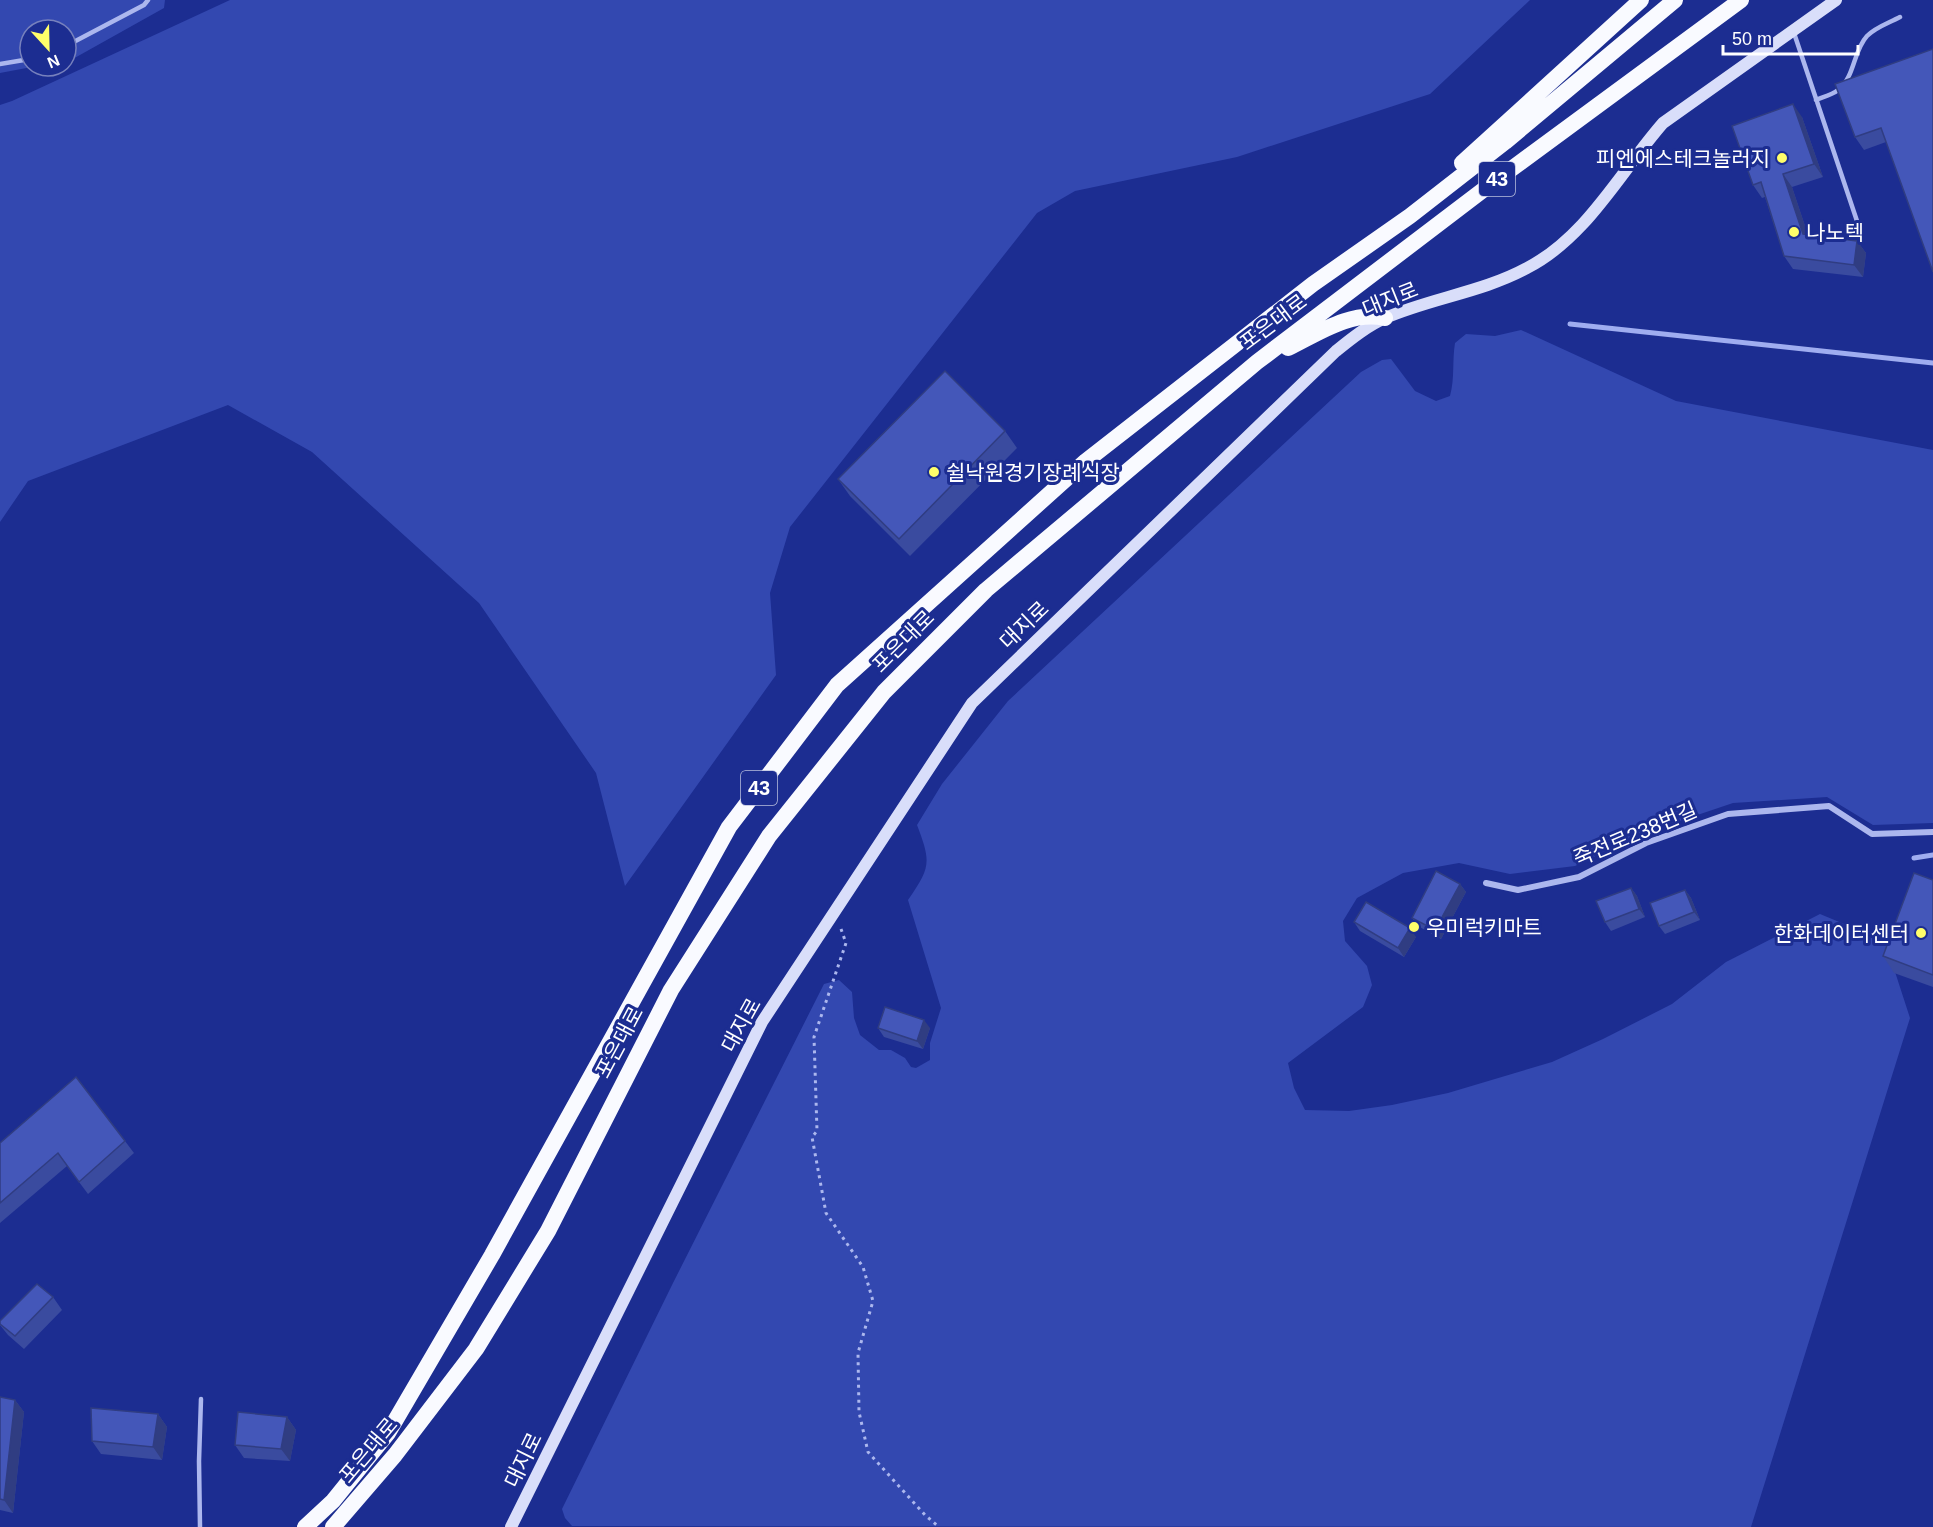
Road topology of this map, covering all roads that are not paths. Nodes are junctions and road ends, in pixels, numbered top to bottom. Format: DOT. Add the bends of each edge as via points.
graph roads {
  1 [pos="148,0"];
  2 [pos="1641,0"];
  3 [pos="1675,0"];
  4 [pos="1741,0"];
  5 [pos="1836,0"];
  6 [pos="1900,18"];
  7 [pos="1793,31"];
  8 [pos="78,40"];
  9 [pos="18,61"];
  10 [pos="0,64"];
  11 [pos="1816,100"];
  12 [pos="1410,216"];
  13 [pos="1859,227"];
  14 [pos="1385,318"];
  15 [pos="1257,362"];
  16 [pos="1933,832"];
  17 [pos="1486,883"];
  18 [pos="201,1399"];
  19 [pos="200,1527"];
  20 [pos="305,1527"];
  21 [pos="333,1527"];
  22 [pos="511,1527"];
  1 -- 8 [label="lane"];
  2 -- 12 [label="highway" via="1452,172"];
  3 -- 12 [label="highway, 포은대로 / 43"];
  4 -- 15 [label="highway, 포은대로 / 43"];
  5 -- 7 [label="main road, 대지로"];
  6 -- 11 [label="lane" via="1867,37 1838,90"];
  7 -- 11 [label="lane"];
  7 -- 14 [label="main road, 대지로" via="1664,123 1588,218 1549,255 1502,279"];
  9 -- 10 [label="lane"];
  11 -- 13 [label="lane"];
  12 -- 20 [label="highway, 포은대로 / 43" via="1314,284 1086,461 837,685 729,827 492,1255 388,1433 333,1501"];
  14 -- 15 [label="highway" via="1372,315 1347,320"];
  14 -- 22 [label="main road, 대지로" via="1336,351 972,703 762,1022"];
  15 -- 21 [label="highway, 포은대로 / 43" via="986,590 884,692 784,818 671,990 548,1231 476,1349 396,1455"];
  16 -- 17 [label="street, 죽전로238번길" via="1872,834 1829,806 1728,814 1646,843 1579,877 1518,890"];
  18 -- 19 [label="lane"];
}
